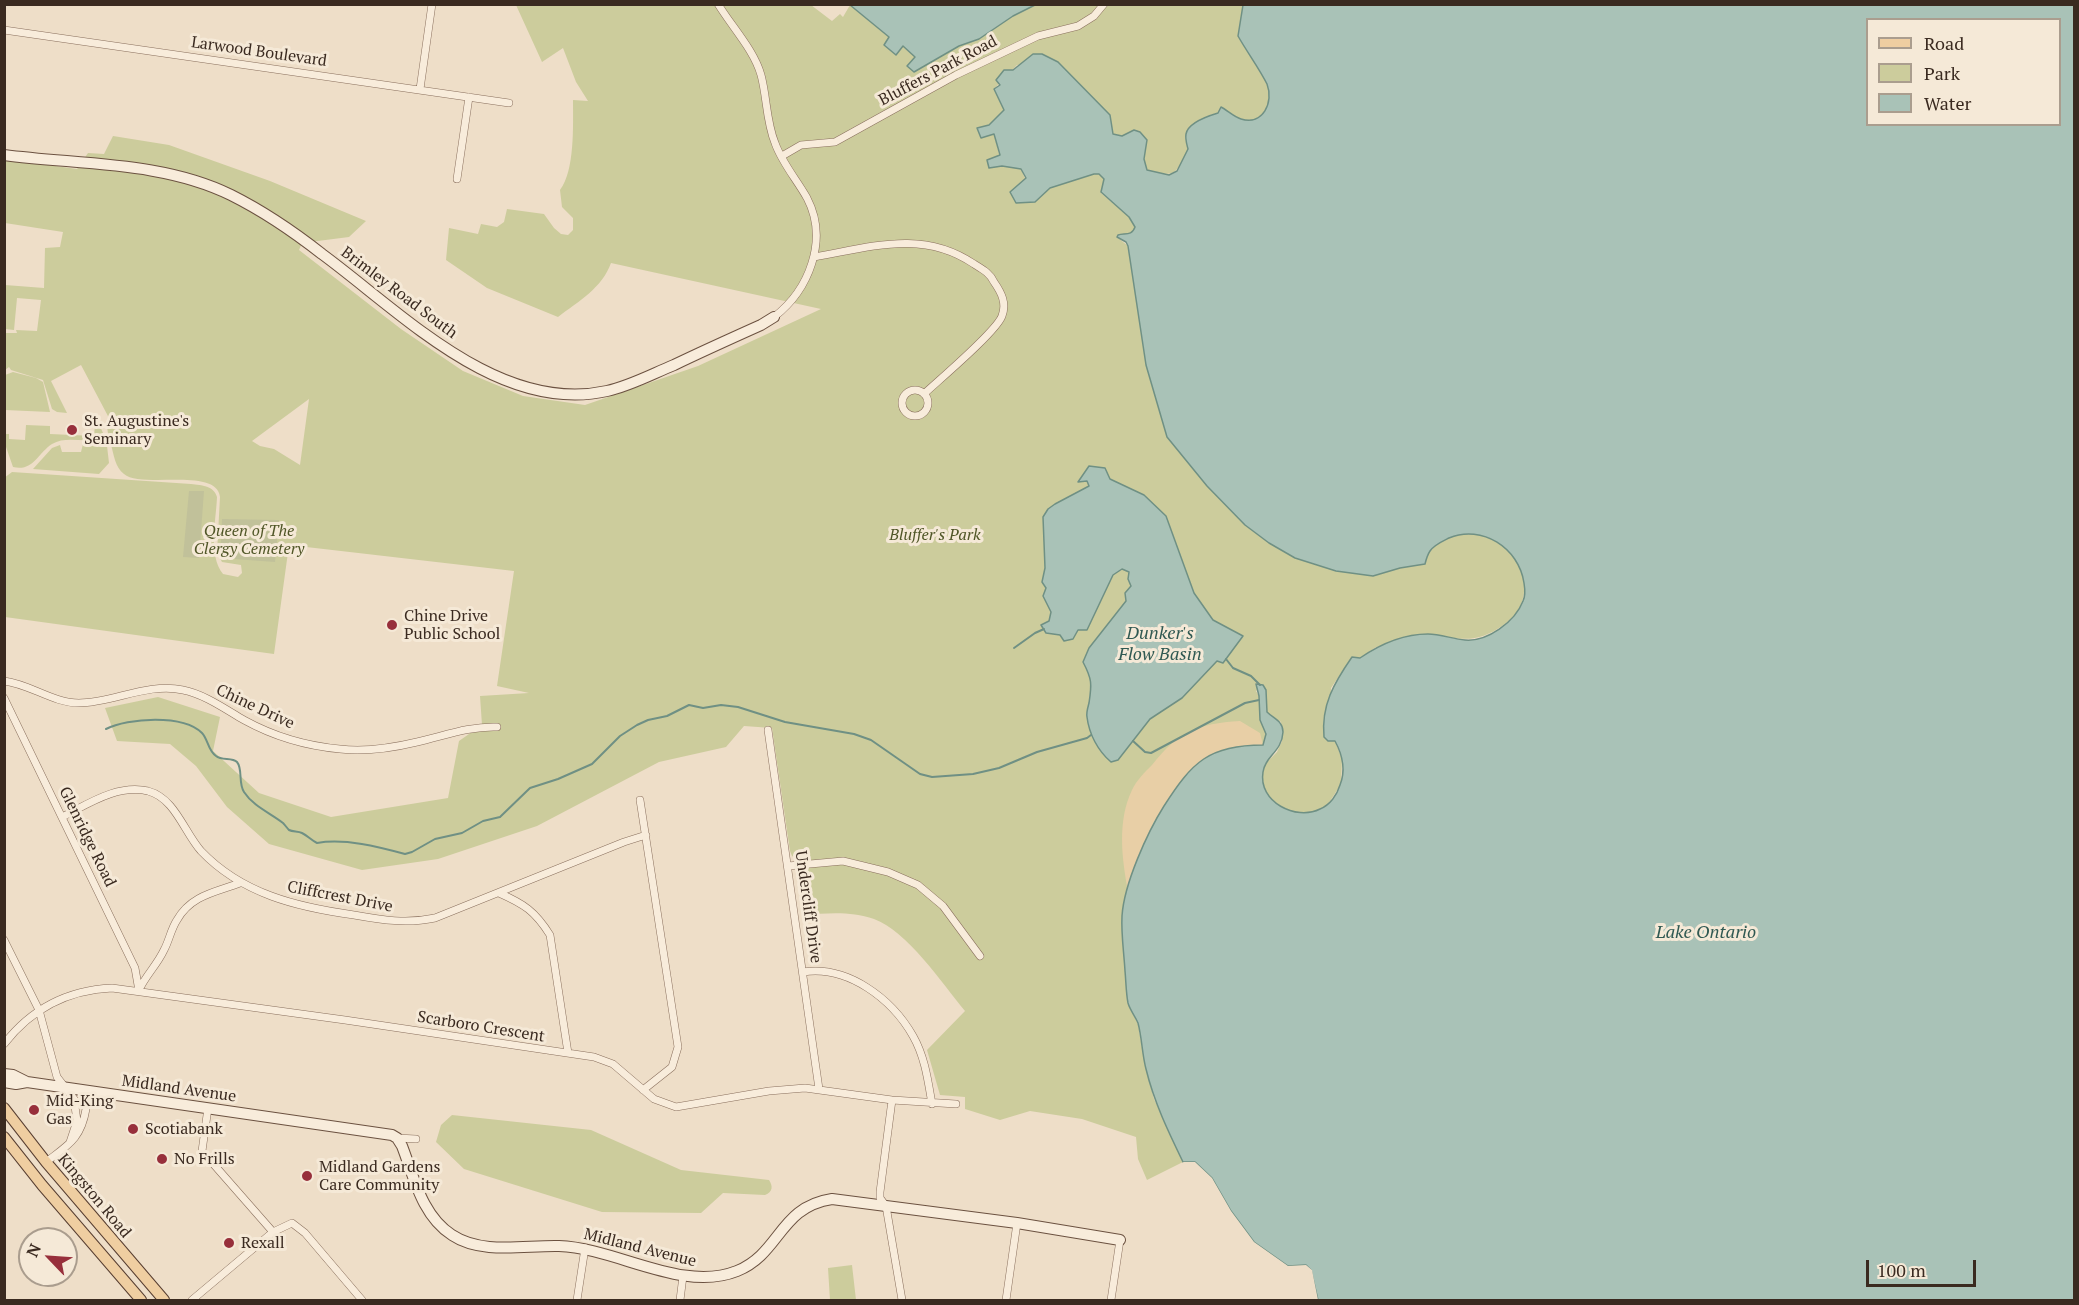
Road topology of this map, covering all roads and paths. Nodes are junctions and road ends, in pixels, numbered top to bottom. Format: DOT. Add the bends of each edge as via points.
graph roads {
  1 [pos="432,4"];
  2 [pos="718,4"];
  3 [pos="1104,4"];
  4 [pos="4,30"];
  5 [pos="420,89"];
  6 [pos="469,97"];
  7 [pos="509,103"];
  8 [pos="4,155"];
  9 [pos="782,156"];
  10 [pos="457,180"];
  11 [pos="814,257"];
  12 [pos="774,317"];
  13 [pos="924,394"];
  14 [pos="4,681"];
  15 [pos="4,698"];
  16 [pos="497,727"];
  17 [pos="768,730"];
  18 [pos="640,800"];
  19 [pos="62,817"];
  20 [pos="646,835"];
  21 [pos="788,866"];
  22 [pos="240,883"];
  23 [pos="499,893"];
  24 [pos="4,940"];
  25 [pos="980,956"];
  26 [pos="803,972"];
  27 [pos="139,991"];
  28 [pos="39,1010"];
  29 [pos="4,1044"];
  30 [pos="568,1053"];
  31 [pos="4,1074"];
  32 [pos="4,1082"];
  33 [pos="27,1082"];
  34 [pos="65,1088"];
  35 [pos="819,1089"];
  36 [pos="86,1090"];
  37 [pos="643,1090"];
  38 [pos="892,1100"];
  39 [pos="932,1104"];
  40 [pos="956,1104"];
  41 [pos="4,1108"];
  42 [pos="208,1108"];
  43 [pos="4,1137"];
  44 [pos="397,1138"];
  45 [pos="416,1139"];
  46 [pos="70,1142"];
  47 [pos="46,1162"];
  48 [pos="886,1206"];
  49 [pos="1017,1223"];
  50 [pos="273,1232"];
  51 [pos="1120,1240"];
  52 [pos="585,1248"];
  53 [pos="683,1276"];
  54 [pos="141,1300"];
  55 [pos="164,1300"];
  56 [pos="192,1300"];
  57 [pos="362,1300"];
  58 [pos="577,1300"];
  59 [pos="680,1300"];
  60 [pos="902,1300"];
  61 [pos="1006,1300"];
  62 [pos="1111,1300"];
  1 -- 5 [label="street"];
  2 -- 9 [label="street" via="758,68 772,134"];
  3 -- 9 [label="street, Bluffers Park Road" via="1078,26 1048,32 966,70 835,142 801,145"];
  4 -- 5 [label="street, Larwood Boulevard"];
  5 -- 6 [label="street, Larwood Boulevard"];
  6 -- 7 [label="street, Larwood Boulevard"];
  6 -- 10 [label="street"];
  8 -- 12 [label="street, Brimley Road South" via="150,171 229,195 259,210 321,253 445,348 488,372 538,390 571,394 608,391"];
  9 -- 11 [label="street" via="808,201 816,236"];
  11 -- 12 [label="street" via="800,290"];
  11 -- 13 [label="street" via="906,242 936,245 963,256 991,275 1003,296 1002,315 994,329"];
  14 -- 16 [label="street, Chine Drive" via="76,703 157,689 182,690 280,736 342,750 380,749 481,726"];
  15 -- 19 [label="street, Glenridge Road"];
  17 -- 21 [label="street, Undercliff Drive"];
  18 -- 20 [label="street"];
  19 -- 22 [label="street, Cliffcrest Drive" via="115,792 148,792 162,798 202,852"];
  19 -- 27 [label="street, Glenridge Road" via="135,968"];
  20 -- 23 [label="street, Cliffcrest Drive"];
  20 -- 37 [label="street" via="678,1047 672,1068"];
  21 -- 25 [label="street" via="843,861 888,872 918,885 943,906"];
  21 -- 26 [label="street, Undercliff Drive"];
  22 -- 23 [label="street, Cliffcrest Drive" via="293,904 395,922 435,918"];
  22 -- 27 [label="street" via="204,895 186,908"];
  23 -- 30 [label="street" via="532,910 550,934"];
  24 -- 28 [label="street"];
  26 -- 35 [label="street, Undercliff Drive"];
  26 -- 39 [label="street" via="820,969 849,978 892,1008 914,1037"];
  27 -- 28 [label="street, Scarboro Crescent" via="96,989 62,997"];
  27 -- 30 [label="street, Scarboro Crescent"];
  28 -- 29 [label="street, Scarboro Crescent"];
  28 -- 34 [label="street" via="57,1077"];
  30 -- 37 [label="street, Scarboro Crescent" via="604,1060"];
  31 -- 33 [label="street, Midland Avenue"];
  32 -- 33 [label="street, Midland Avenue"];
  33 -- 34 [label="street, Midland Avenue"];
  34 -- 36 [label="street, Midland Avenue"];
  34 -- 46 [label="street" via="74,1099 77,1113"];
  35 -- 37 [label="street, Scarboro Crescent" via="790,1088 676,1107"];
  35 -- 38 [label="street, Scarboro Crescent"];
  36 -- 42 [label="street, Midland Avenue"];
  36 -- 46 [label="street" via="89,1098 83,1127"];
  38 -- 39 [label="street, Scarboro Crescent"];
  38 -- 48 [label="street" via="880,1192"];
  39 -- 40 [label="street, Scarboro Crescent"];
  41 -- 47 [label="main road, Kingston Road"];
  42 -- 44 [label="street, Midland Avenue"];
  42 -- 50 [label="street" via="202,1151"];
  43 -- 54 [label="main road, Kingston Road"];
  44 -- 45 [label="street, Midland Avenue"];
  44 -- 52 [label="street, Midland Avenue" via="427,1208 437,1223 457,1238 484,1246"];
  46 -- 47 [label="street"];
  47 -- 55 [label="main road, Kingston Road"];
  48 -- 49 [label="street, Midland Avenue"];
  48 -- 53 [label="street, Midland Avenue" via="845,1200 810,1204 792,1216 770,1246 746,1266 713,1277"];
  48 -- 60 [label="street"];
  49 -- 51 [label="street, Midland Avenue"];
  49 -- 61 [label="street"];
  50 -- 56 [label="street"];
  50 -- 57 [label="street" via="292,1222"];
  51 -- 62 [label="street"];
  52 -- 53 [label="street, Midland Avenue"];
  52 -- 58 [label="street"];
  53 -- 59 [label="street"];
}
